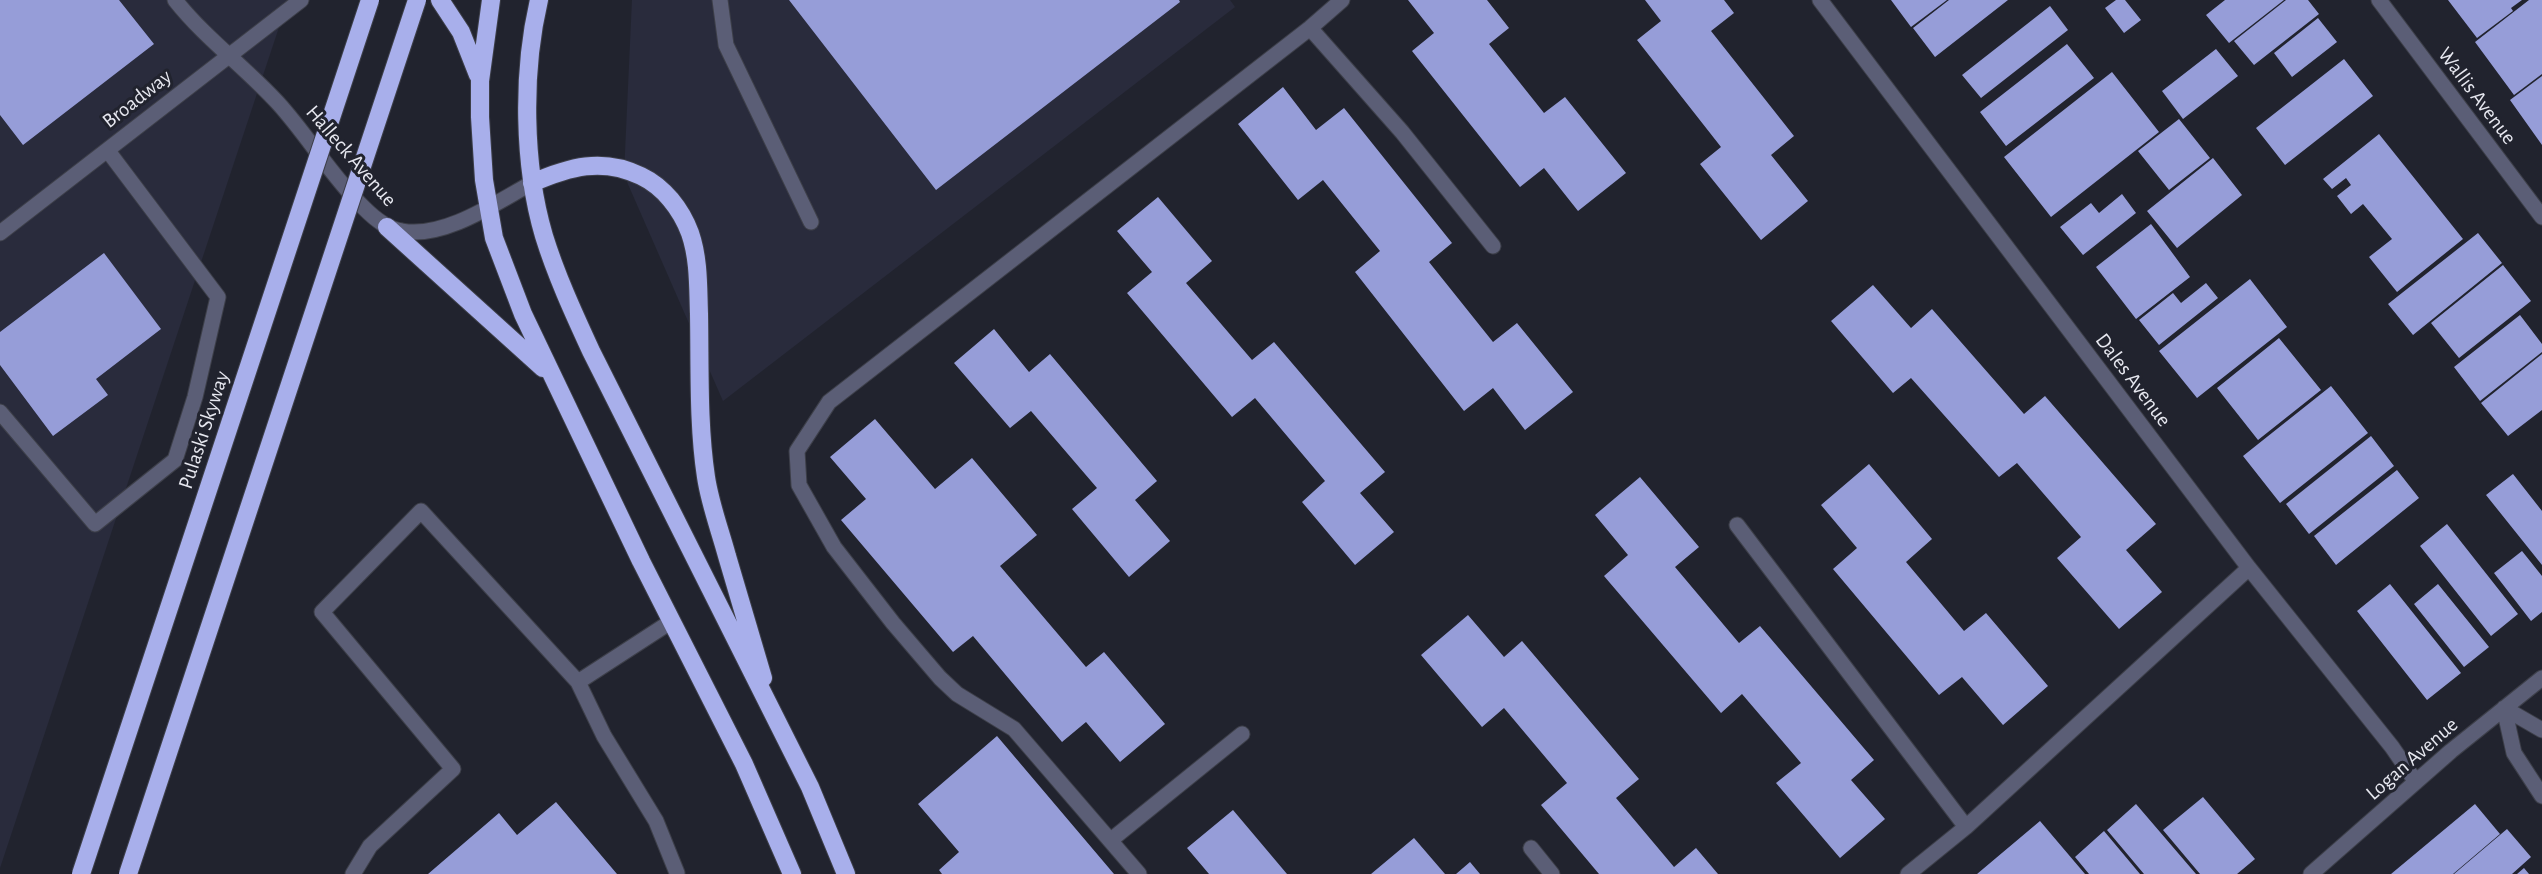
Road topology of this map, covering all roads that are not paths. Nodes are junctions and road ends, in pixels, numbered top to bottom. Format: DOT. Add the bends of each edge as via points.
graph roads {
  1 [pos="175,0"];
  2 [pos="301,0"];
  3 [pos="370,0"];
  4 [pos="417,0"];
  5 [pos="440,0"];
  6 [pos="491,0"];
  7 [pos="539,0"];
  8 [pos="720,0"];
  9 [pos="1342,0"];
  10 [pos="1820,0"];
  11 [pos="2379,0"];
  12 [pos="1310,28"];
  13 [pos="230,57"];
  14 [pos="480,81"];
  15 [pos="108,151"];
  16 [pos="532,183"];
  17 [pos="488,208"];
  18 [pos="2542,217"];
  19 [pos="811,222"];
  20 [pos="387,227"];
  21 [pos="0,233"];
  22 [pos="1493,246"];
  23 [pos="553,378"];
  24 [pos="0,411"];
  25 [pos="1737,525"];
  26 [pos="2249,568"];
  27 [pos="672,621"];
  28 [pos="2542,678"];
  29 [pos="578,682"];
  30 [pos="2504,708"];
  31 [pos="775,717"];
  32 [pos="2542,730"];
  33 [pos="1242,735"];
  34 [pos="2416,782"];
  35 [pos="2542,796"];
  36 [pos="1966,827"];
  37 [pos="1111,840"];
  38 [pos="1531,848"];
  39 [pos="677,873"];
  40 [pos="81,874"];
  41 [pos="128,874"];
  42 [pos="353,874"];
  43 [pos="792,874"];
  44 [pos="846,874"];
  45 [pos="1139,874"];
  46 [pos="1552,874"];
  47 [pos="1908,874"];
  48 [pos="2311,874"];
  1 -- 13 [label="street, Halleck Avenue"];
  2 -- 13 [label="street, Broadway"];
  3 -- 40 [label="highway, Pulaski Skyway, bridge"];
  4 -- 41 [label="highway, bridge"];
  5 -- 14 [label="highway" via="461,32"];
  6 -- 14 [label="highway"];
  7 -- 16 [label="highway" via="528,80"];
  8 -- 19 [label="street" via="726,45"];
  9 -- 12 [label="street"];
  10 -- 26 [label="street, Dales Avenue"];
  11 -- 18 [label="street, Wallis Avenue"];
  12 -- 22 [label="street" via="1402,132"];
  12 -- 37 [label="street" via="829,402 797,451 798,485 834,547 893,623 957,694 1014,729"];
  13 -- 15 [label="street, Broadway"];
  13 -- 20 [label="street, Halleck Avenue" via="278,103 363,207"];
  14 -- 17 [label="highway" via="481,148"];
  15 -- 21 [label="street, Broadway"];
  15 -- 24 [label="street" via="218,297 195,397 175,460 95,524"];
  16 -- 17 [label="street, Halleck Avenue"];
  16 -- 31 [label="highway" via="544,237 573,313"];
  16 -- 31 [label="highway" via="563,169 578,167 613,166 630,170 646,178 673,202 690,234 698,273 706,478"];
  17 -- 20 [label="street, Halleck Avenue" via="434,230 402,231"];
  17 -- 23 [label="highway" via="507,275"];
  20 -- 23 [label="highway"];
  23 -- 27 [label="highway"];
  25 -- 36 [label="street"];
  26 -- 34 [label="street, Dales Avenue"];
  26 -- 36 [label="street"];
  27 -- 29 [label="street"];
  27 -- 43 [label="highway" via="744,764"];
  28 -- 30 [label="street, Logan Avenue"];
  29 -- 39 [label="street" via="609,744 656,821"];
  29 -- 42 [label="street" via="421,511 322,612 453,769 370,846"];
  30 -- 32 [label="street"];
  30 -- 34 [label="street, Logan Avenue"];
  30 -- 35 [label="street" via="2514,753"];
  31 -- 44 [label="highway" via="810,787"];
  33 -- 37 [label="street"];
  34 -- 48 [label="street, Logan Avenue"];
  36 -- 47 [label="street"];
  37 -- 45 [label="street"];
  38 -- 46 [label="street"];
}
